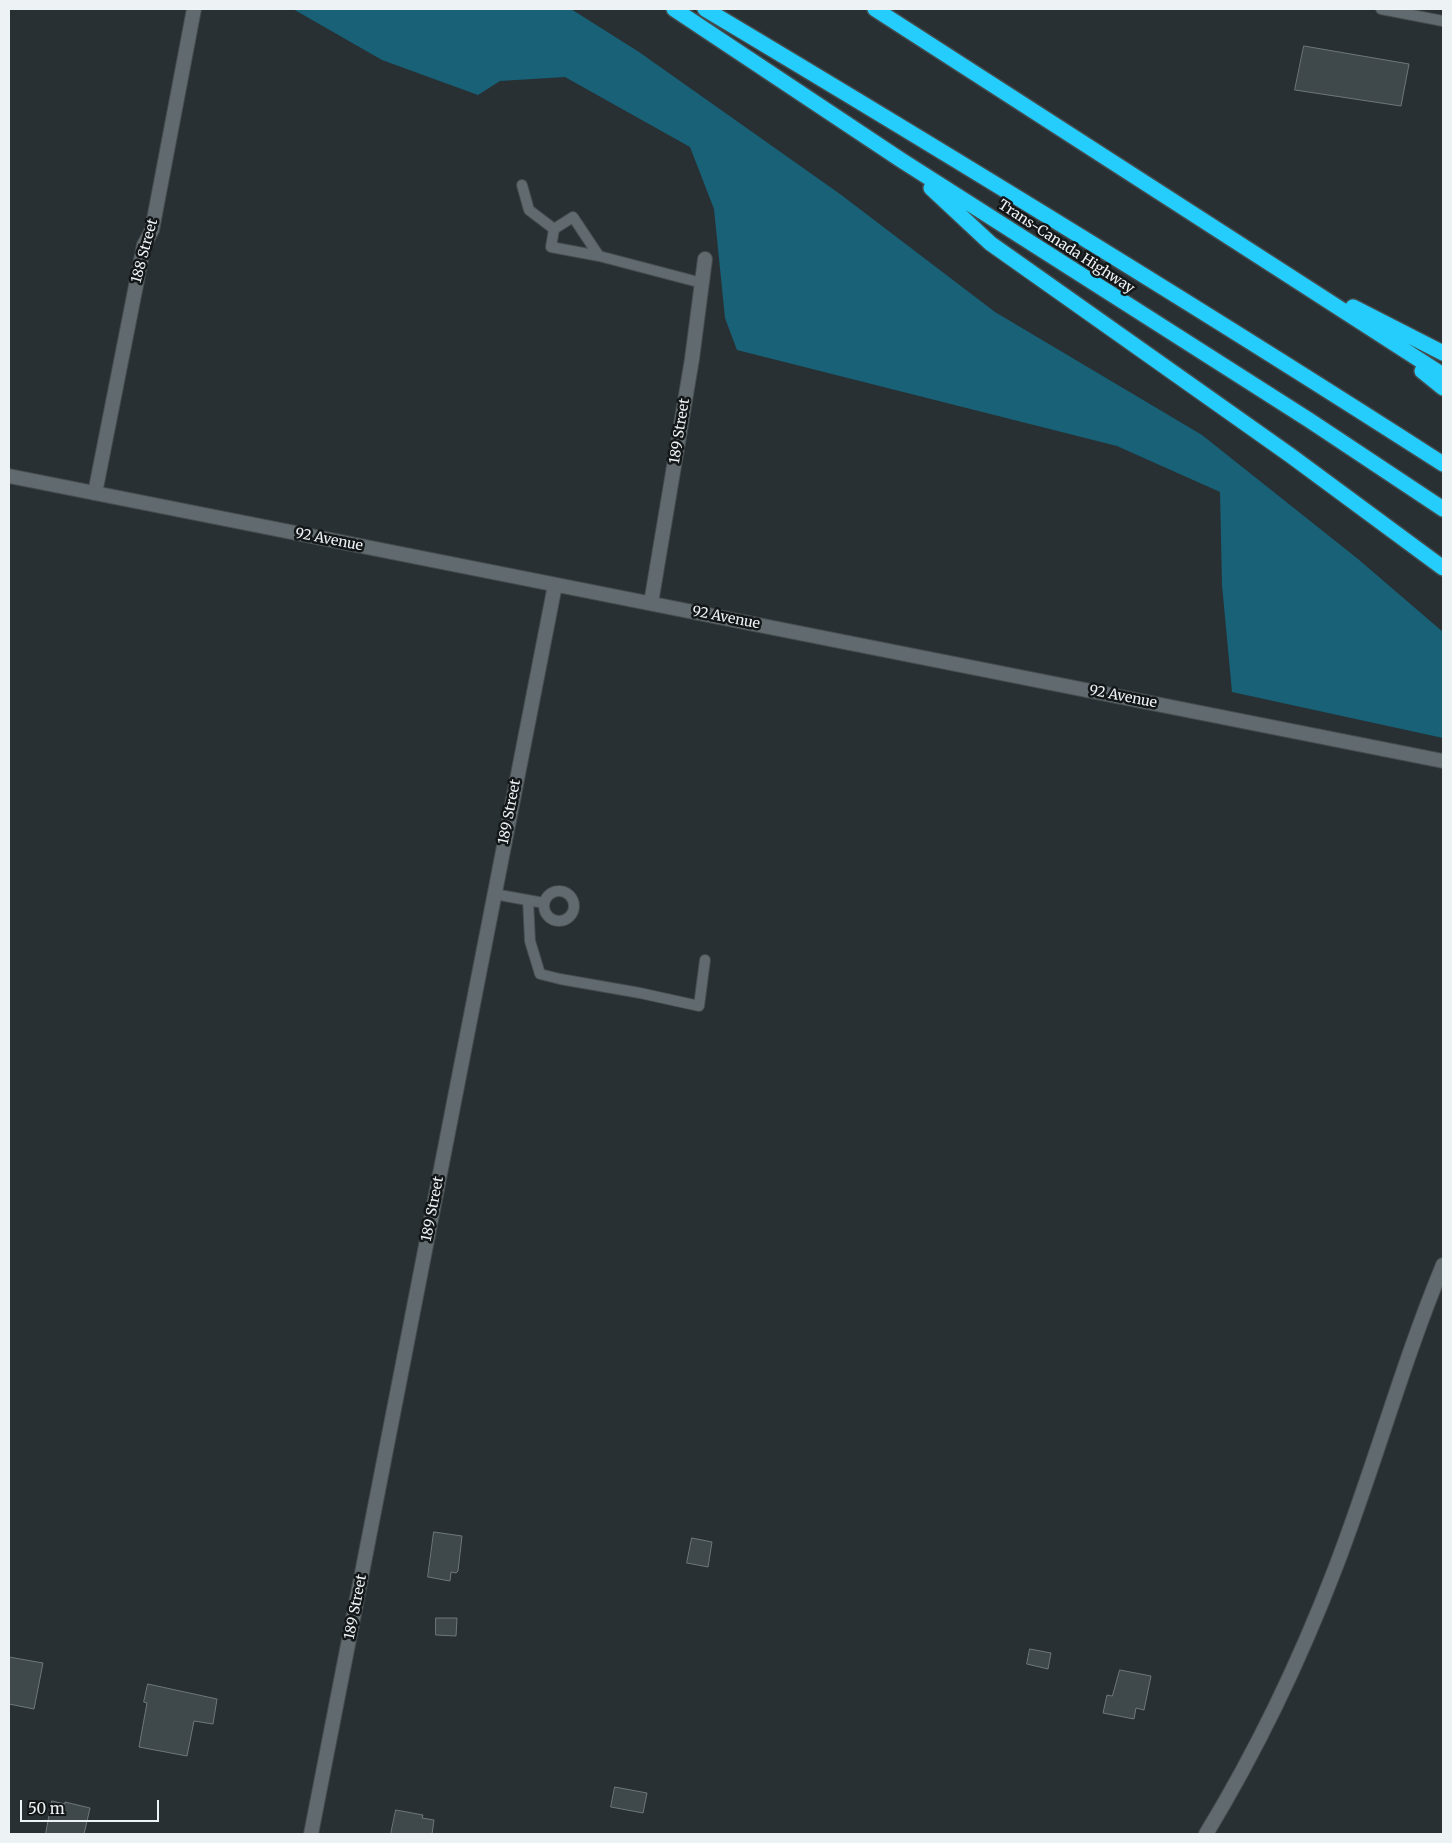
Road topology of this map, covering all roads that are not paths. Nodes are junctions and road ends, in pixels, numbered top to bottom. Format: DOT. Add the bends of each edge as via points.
graph roads {
  1 [pos="194,9"];
  2 [pos="674,9"];
  3 [pos="705,9"];
  4 [pos="875,9"];
  5 [pos="1381,9"];
  6 [pos="1443,21"];
  7 [pos="901,160"];
  8 [pos="522,185"];
  9 [pos="554,229"];
  10 [pos="599,256"];
  11 [pos="705,259"];
  12 [pos="1275,267"];
  13 [pos="702,283"];
  14 [pos="1362,323"];
  15 [pos="1443,353"];
  16 [pos="1443,375"];
  17 [pos="1443,388"];
  18 [pos="1443,464"];
  19 [pos="9,476"];
  20 [pos="95,493"];
  21 [pos="1443,509"];
  22 [pos="1443,568"];
  23 [pos="555,585"];
  24 [pos="651,603"];
  25 [pos="1443,761"];
  26 [pos="494,894"];
  27 [pos="528,900"];
  28 [pos="544,903"];
  29 [pos="705,960"];
  30 [pos="1443,1265"];
  31 [pos="311,1834"];
  32 [pos="1206,1834"];
  1 -- 20 [label="street, 188 Street" via="152,230 144,245"];
  2 -- 7 [label="highway, Trans-Canada Highway"];
  3 -- 18 [label="highway, Trans-Canada Highway"];
  4 -- 12 [label="highway"];
  5 -- 6 [label="lane"];
  7 -- 21 [label="highway, Trans-Canada Highway"];
  7 -- 22 [label="highway" via="990,242 1282,449"];
  8 -- 9 [label="lane" via="529,210"];
  9 -- 10 [label="lane" via="551,248"];
  9 -- 10 [label="lane" via="573,217"];
  10 -- 13 [label="lane"];
  11 -- 13 [label="street, 189 Street"];
  12 -- 14 [label="highway"];
  12 -- 15 [label="highway"];
  13 -- 24 [label="street, 189 Street"];
  14 -- 16 [label="highway"];
  14 -- 17 [label="highway"];
  19 -- 20 [label="street, 92 Avenue"];
  20 -- 23 [label="street, 92 Avenue"];
  23 -- 24 [label="street, 92 Avenue"];
  23 -- 26 [label="street, 189 Street"];
  24 -- 25 [label="street, 92 Avenue"];
  26 -- 27 [label="lane"];
  26 -- 31 [label="street, 189 Street"];
  27 -- 28 [label="lane"];
  27 -- 29 [label="lane" via="530,941 540,974 699,1006"];
  30 -- 32 [label="street" via="1335,1568 1289,1678 1232,1792"];
}
